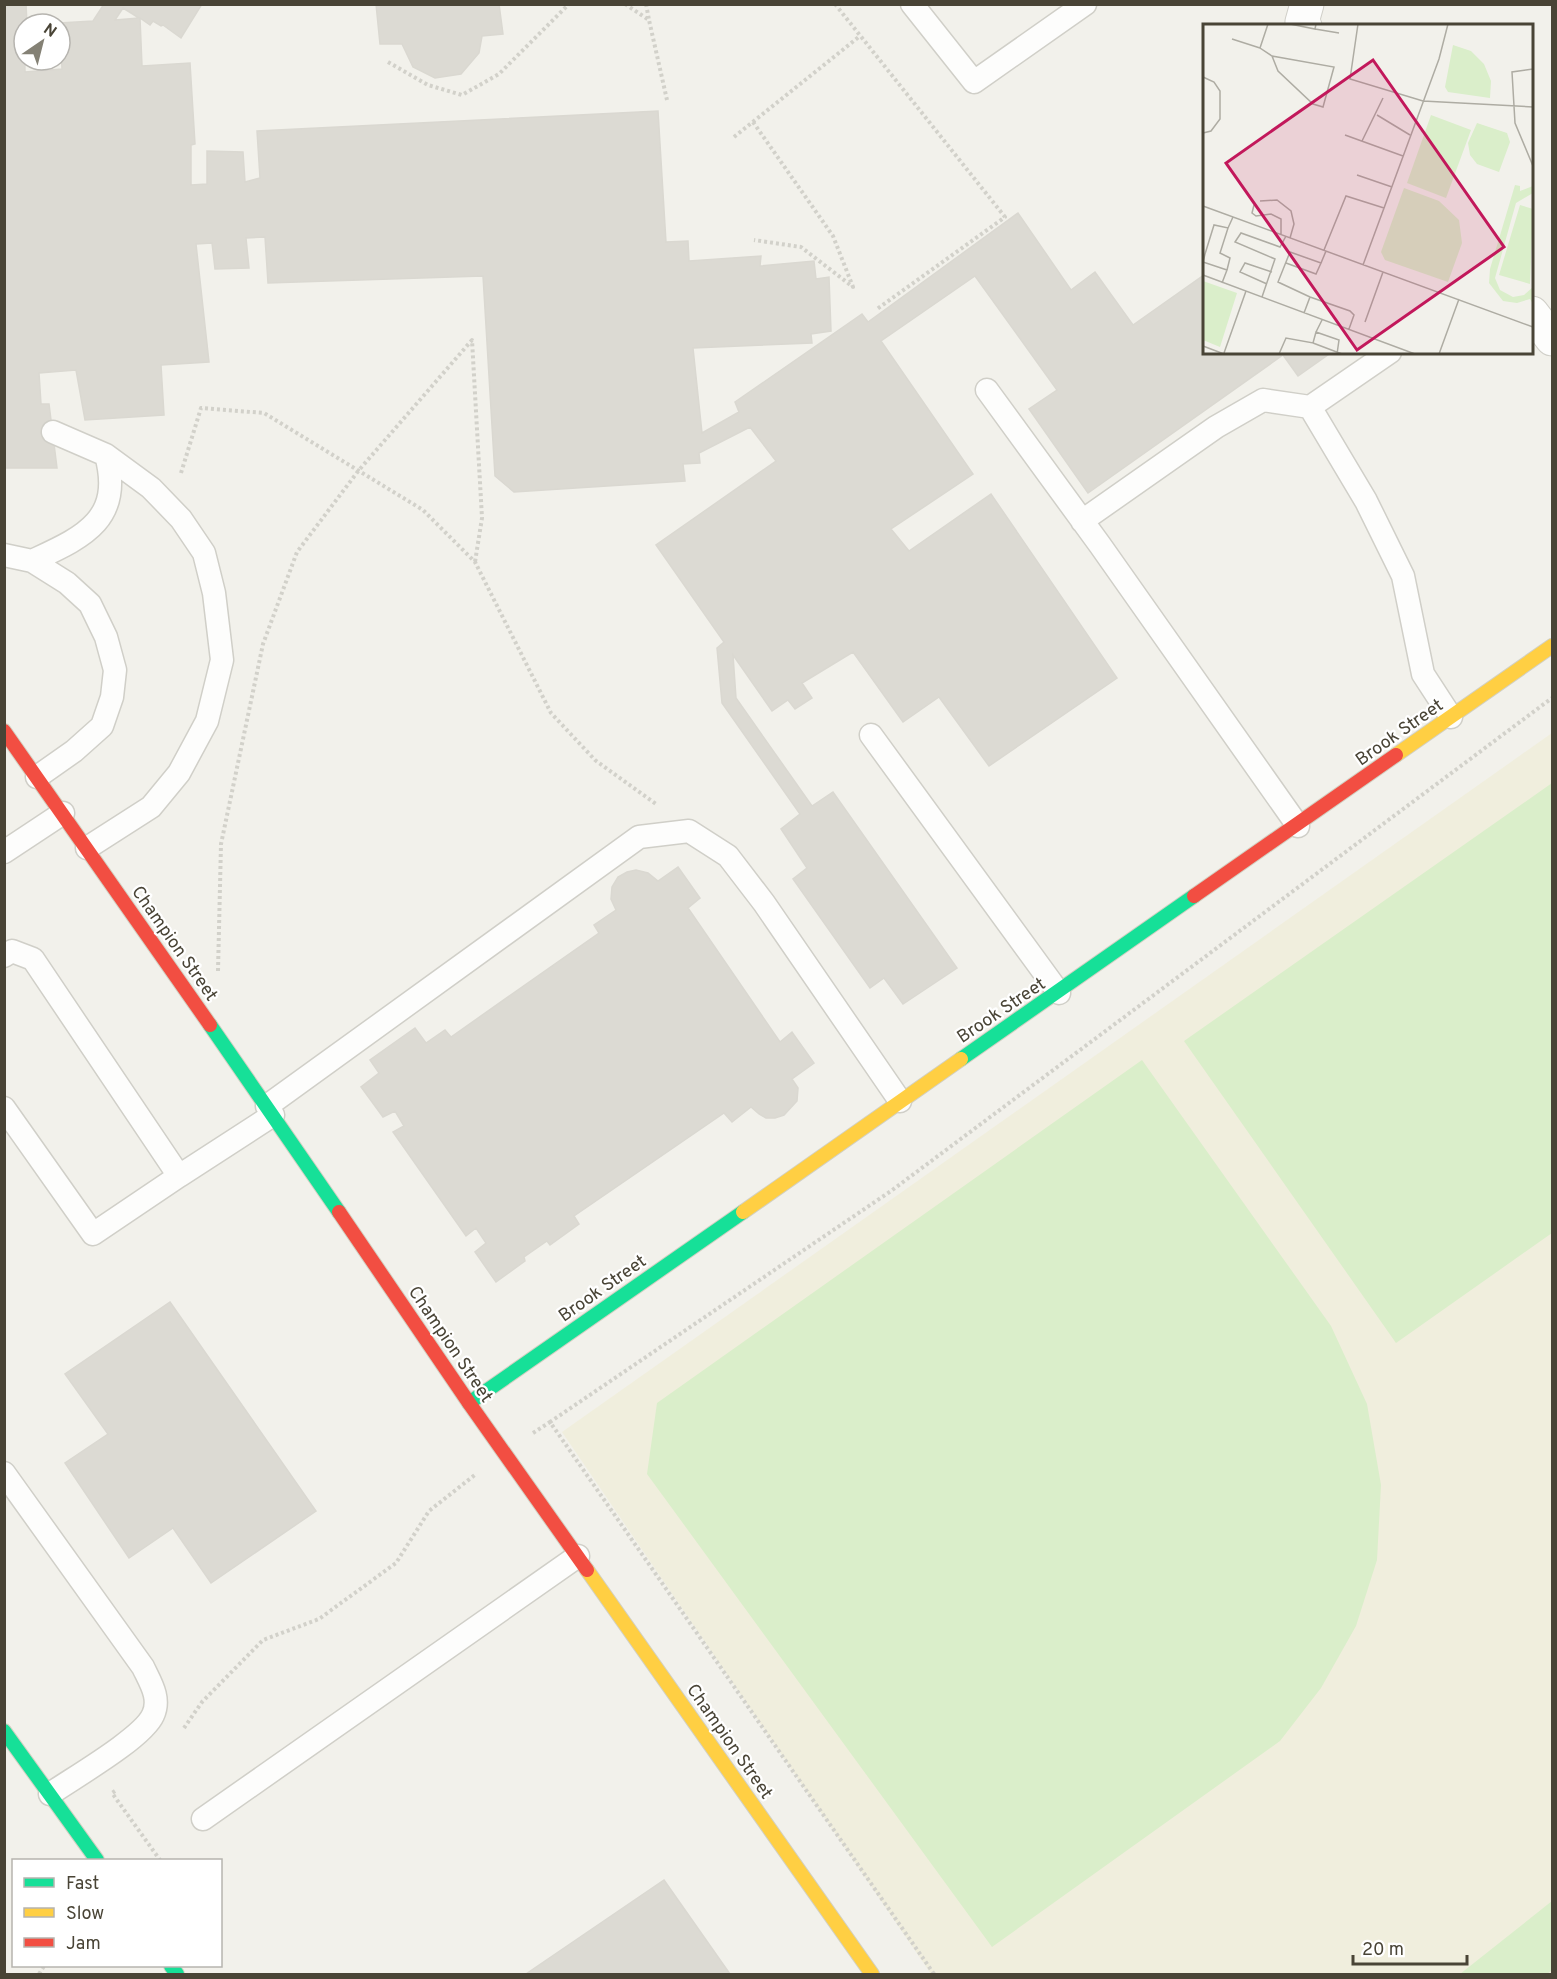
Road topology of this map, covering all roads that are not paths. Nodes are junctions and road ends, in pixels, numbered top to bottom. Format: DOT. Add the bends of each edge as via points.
graph roads {
  1 [pos="912,4"];
  2 [pos="1085,4"];
  3 [pos="1533,314"];
  4 [pos="1552,339"];
  5 [pos="1387,354"];
  6 [pos="987,390"];
  7 [pos="1310,406"];
  8 [pos="53,432"];
  9 [pos="106,455"];
  10 [pos="1082,521"];
  11 [pos="4,555"];
  12 [pos="32,561"];
  13 [pos="1552,646"];
  14 [pos="1451,717"];
  15 [pos="4,731"];
  16 [pos="871,735"];
  17 [pos="37,777"];
  18 [pos="63,813"];
  19 [pos="1298,826"];
  20 [pos="87,848"];
  21 [pos="4,852"];
  22 [pos="4,956"];
  23 [pos="1059,993"];
  24 [pos="900,1101"];
  25 [pos="4,1108"];
  26 [pos="270,1111"];
  27 [pos="179,1176"];
  28 [pos="469,1403"];
  29 [pos="4,1473"];
  30 [pos="578,1556"];
  31 [pos="4,1731"];
  32 [pos="50,1794"];
  33 [pos="203,1819"];
  34 [pos="96,1859"];
  35 [pos="872,1974"];
  1 -- 2 [label="lane" via="974,82"];
  3 -- 4 [label="street"];
  5 -- 7 [label="lane"];
  6 -- 10 [label="lane"];
  7 -- 10 [label="lane" via="1263,400 1216,427"];
  7 -- 14 [label="lane" via="1366,501 1403,576 1423,674"];
  8 -- 9 [label="lane"];
  9 -- 12 [label="lane" via="110,494 93,527 75,541"];
  9 -- 20 [label="lane" via="151,488 181,519 204,554 214,593 222,660 207,721 179,773 151,807"];
  10 -- 19 [label="lane"];
  11 -- 12 [label="lane"];
  12 -- 17 [label="lane" via="90,604 115,670 112,697 102,726"];
  13 -- 14 [label="street, Brook Street"];
  14 -- 19 [label="street, Brook Street"];
  15 -- 17 [label="street, Champion Street"];
  16 -- 23 [label="lane"];
  17 -- 18 [label="street, Champion Street"];
  18 -- 20 [label="street, Champion Street"];
  18 -- 21 [label="lane"];
  19 -- 23 [label="street, Brook Street"];
  20 -- 26 [label="street, Champion Street"];
  22 -- 27 [label="lane" via="12,951 33,959"];
  23 -- 24 [label="street, Brook Street"];
  24 -- 26 [label="lane" via="728,856 689,831 639,837"];
  24 -- 28 [label="street, Brook Street"];
  25 -- 27 [label="lane" via="93,1234"];
  26 -- 27 [label="lane"];
  26 -- 28 [label="street, Champion Street"];
  28 -- 30 [label="street, Champion Street"];
  29 -- 32 [label="lane" via="143,1667 156,1694 154,1714 144,1728"];
  30 -- 33 [label="lane"];
  30 -- 35 [label="street, Champion Street"];
  31 -- 32 [label="street"];
  32 -- 34 [label="street"];
}
